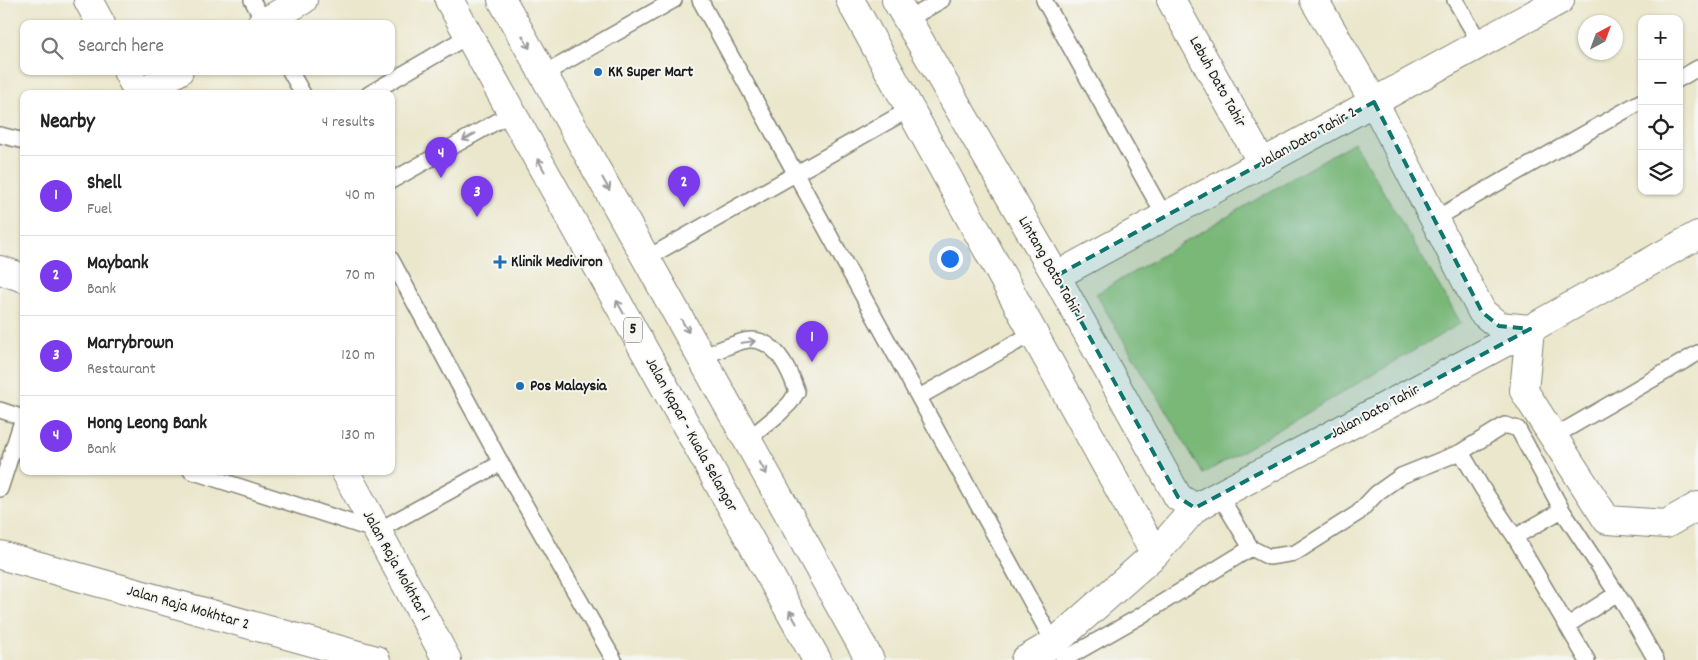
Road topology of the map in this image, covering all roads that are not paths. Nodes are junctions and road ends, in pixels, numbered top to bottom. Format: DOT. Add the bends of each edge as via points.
graph roads {
  1 [pos="88,0"];
  2 [pos="302,0"];
  3 [pos="449,0"];
  4 [pos="502,0"];
  5 [pos="674,0"];
  6 [pos="700,0"];
  7 [pos="850,0"];
  8 [pos="942,0"];
  9 [pos="1044,0"];
  10 [pos="1171,0"];
  11 [pos="1314,0"];
  12 [pos="1456,0"];
  13 [pos="1560,0"];
  14 [pos="902,10"];
  15 [pos="260,17"];
  16 [pos="99,20"];
  17 [pos="468,36"];
  18 [pos="1480,44"];
  19 [pos="1698,68"];
  20 [pos="544,74"];
  21 [pos="129,75"];
  22 [pos="172,75"];
  23 [pos="292,75"];
  24 [pos="1683,77"];
  25 [pos="137,90"];
  26 [pos="146,90"];
  27 [pos="301,90"];
  28 [pos="376,90"];
  29 [pos="1374,102"];
  30 [pos="1638,102"];
  31 [pos="910,109"];
  32 [pos="512,113"];
  33 [pos="0,135"];
  34 [pos="20,140"];
  35 [pos="1262,163"];
  36 [pos="796,174"];
  37 [pos="395,179"];
  38 [pos="1165,217"];
  39 [pos="1436,219"];
  40 [pos="1698,235"];
  41 [pos="646,258"];
  42 [pos="395,266"];
  43 [pos="0,270"];
  44 [pos="1056,276"];
  45 [pos="20,277"];
  46 [pos="1530,329"];
  47 [pos="1033,333"];
  48 [pos="1698,353"];
  49 [pos="702,358"];
  50 [pos="919,397"];
  51 [pos="0,410"];
  52 [pos="20,417"];
  53 [pos="20,427"];
  54 [pos="1553,437"];
  55 [pos="747,440"];
  56 [pos="1461,452"];
  57 [pos="501,464"];
  58 [pos="203,475"];
  59 [pos="346,475"];
  60 [pos="0,489"];
  61 [pos="1220,496"];
  62 [pos="1698,506"];
  63 [pos="1195,508"];
  64 [pos="1562,510"];
  65 [pos="377,531"];
  66 [pos="1515,538"];
  67 [pos="1251,548"];
  68 [pos="1155,554"];
  69 [pos="0,556"];
  70 [pos="1616,594"];
  71 [pos="1568,626"];
  72 [pos="1058,651"];
  73 [pos="376,660"];
  74 [pos="447,660"];
  75 [pos="614,660"];
  76 [pos="817,660"];
  77 [pos="870,660"];
  78 [pos="1025,660"];
  79 [pos="1587,660"];
  80 [pos="1656,660"];
  1 -- 16 [label="main road"];
  2 -- 15 [label="main road"];
  3 -- 17 [label="main road, Jalan Kapar - Kuala Selangor / 5"];
  4 -- 20 [label="main road, one-way"];
  5 -- 20 [label="lane"];
  6 -- 36 [label="lane"];
  7 -- 31 [label="main road"];
  8 -- 14 [label="lane"];
  9 -- 38 [label="lane"];
  10 -- 35 [label="main road, Lebuh Dato Tahir"];
  11 -- 29 [label="main road"];
  12 -- 18 [label="lane"];
  13 -- 18 [label="main road, Jalan Dato Tahir 2"];
  14 -- 44 [label="main road, Lintang Dato Tahir 1"];
  17 -- 28 [label="lane"];
  17 -- 32 [label="main road, Jalan Kapar - Kuala Selangor / 5"];
  18 -- 29 [label="main road, Jalan Dato Tahir 2"];
  19 -- 24 [label="lane"];
  20 -- 41 [label="main road, one-way"];
  21 -- 25 [label="main road"];
  22 -- 26 [label="main road"];
  23 -- 27 [label="lane"];
  29 -- 35 [label="main road, Jalan Dato Tahir 2"];
  29 -- 39 [label="main road"];
  30 -- 39 [label="lane"];
  31 -- 36 [label="lane"];
  31 -- 47 [label="main road"];
  32 -- 37 [label="lane, one-way"];
  76 -- 32 [label="main road, Jalan Kapar - Kuala Selangor / 5, one-way"];
  33 -- 34 [label="lane"];
  35 -- 38 [label="main road, Jalan Dato Tahir 2"];
  36 -- 41 [label="lane"];
  36 -- 50 [label="lane"];
  38 -- 44 [label="main road, Jalan Dato Tahir 2"];
  39 -- 46 [label="main road" via="1482,312 1499,326"];
  40 -- 46 [label="main road, Jalan Dato Tahir"];
  41 -- 49 [label="main road, one-way"];
  42 -- 57 [label="lane"];
  43 -- 45 [label="main road"];
  44 -- 63 [label="main road, Lintang Dato Tahir 1" via="1178,497"];
  46 -- 54 [label="main road" via="1524,391"];
  46 -- 61 [label="main road, Jalan Dato Tahir"];
  47 -- 50 [label="lane"];
  47 -- 68 [label="main road"];
  48 -- 54 [label="lane"];
  49 -- 55 [label="main road"];
  49 -- 55 [label="lane, one-way" via="749,339 764,341 791,375 797,392 790,403"];
  50 -- 72 [label="lane"];
  51 -- 52 [label="lane"];
  53 -- 60 [label="lane"];
  54 -- 62 [label="main road" via="1607,520 1666,524"];
  55 -- 77 [label="main road, one-way"];
  56 -- 64 [label="lane" via="1505,426 1518,429"];
  56 -- 66 [label="lane"];
  56 -- 67 [label="lane" via="1401,476 1358,513 1294,553 1269,557"];
  57 -- 65 [label="lane"];
  57 -- 75 [label="lane"];
  58 -- 65 [label="lane"];
  59 -- 65 [label="main road, Jalan Raja Mokhtar 1"];
  61 -- 63 [label="main road"];
  61 -- 67 [label="lane"];
  63 -- 68 [label="main road"];
  64 -- 66 [label="lane"];
  64 -- 70 [label="lane"];
  65 -- 74 [label="main road, Jalan Raja Mokhtar 1"];
  66 -- 71 [label="lane"];
  67 -- 72 [label="lane" via="1137,618"];
  68 -- 72 [label="main road"];
  69 -- 73 [label="main road, Jalan Raja Mokhtar 2"];
  70 -- 71 [label="lane"];
  70 -- 80 [label="lane"];
  71 -- 79 [label="lane"];
  72 -- 78 [label="main road"];
}
